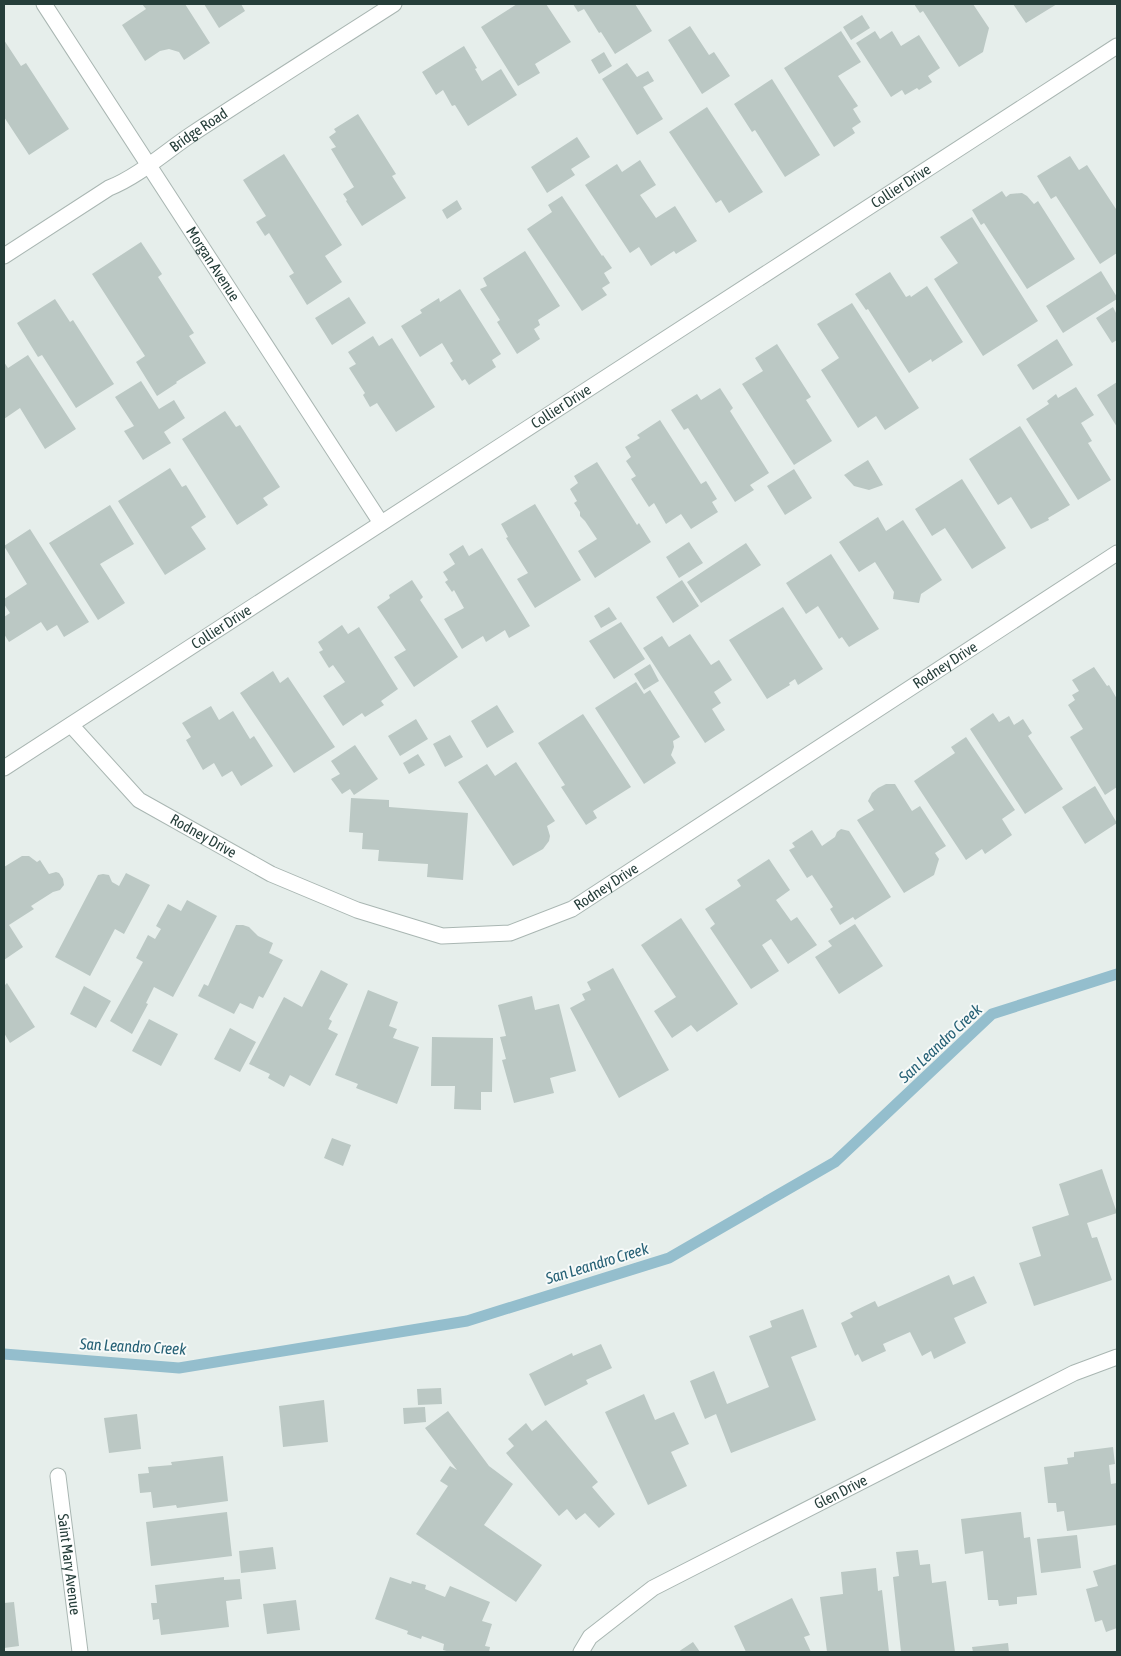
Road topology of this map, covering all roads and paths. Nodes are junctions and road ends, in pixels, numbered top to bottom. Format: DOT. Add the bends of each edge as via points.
graph roads {
  1 [pos="44,4"];
  2 [pos="394,4"];
  3 [pos="1117,46"];
  4 [pos="149,164"];
  5 [pos="4,256"];
  6 [pos="381,523"];
  7 [pos="1117,554"];
  8 [pos="71,725"];
  9 [pos="4,768"];
  10 [pos="1117,1357"];
  11 [pos="58,1476"];
  12 [pos="80,1652"];
  13 [pos="581,1652"];
  1 -- 4 [label="street, Morgan Avenue"];
  2 -- 4 [label="street, Bridge Road"];
  3 -- 6 [label="street, Collier Drive"];
  4 -- 5 [label="street, Bridge Road"];
  4 -- 6 [label="street, Morgan Avenue"];
  6 -- 8 [label="street, Collier Drive"];
  7 -- 8 [label="street, Rodney Drive" via="572,909 510,933 442,936 357,910 271,874 139,800"];
  8 -- 9 [label="street, Collier Drive"];
  10 -- 13 [label="street, Glen Drive" via="1074,1372 653,1588 590,1637"];
  11 -- 12 [label="street, Saint Mary Avenue"];
}
